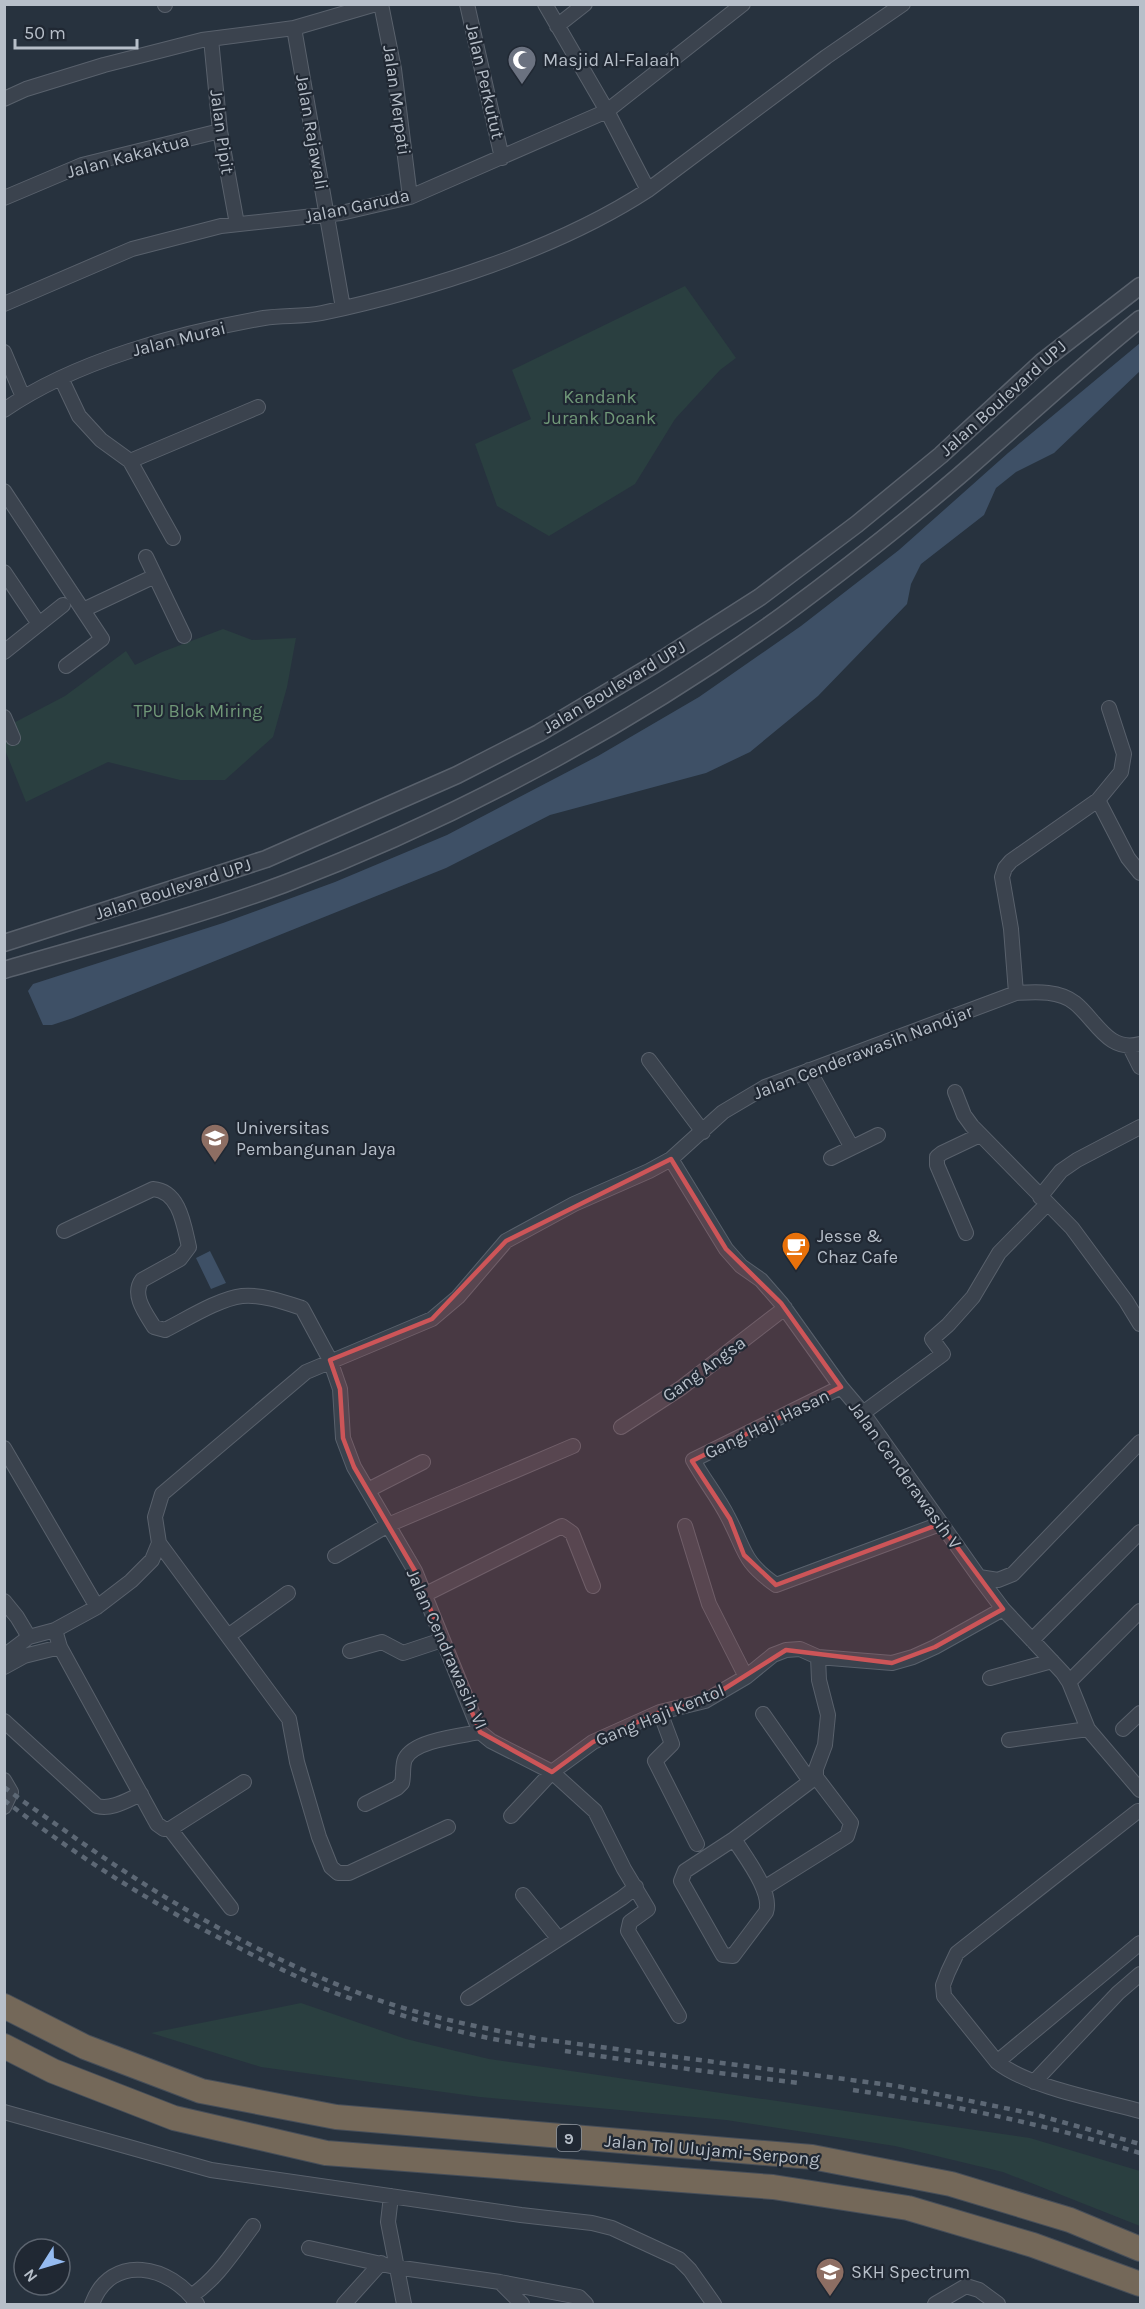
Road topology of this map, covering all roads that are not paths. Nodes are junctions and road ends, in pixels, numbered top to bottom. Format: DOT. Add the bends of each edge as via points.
graph roads {
  1 [pos="376,4"];
  2 [pos="381,4"];
  3 [pos="467,4"];
  4 [pos="545,4"];
  5 [pos="585,4"];
  6 [pos="743,4"];
  7 [pos="903,4"];
  8 [pos="557,26"];
  9 [pos="294,28"];
  10 [pos="210,39"];
  11 [pos="4,99"];
  12 [pos="607,111"];
  13 [pos="220,131"];
  14 [pos="502,158"];
  15 [pos="648,190"];
  16 [pos="410,196"];
  17 [pos="4,198"];
  18 [pos="327,214"];
  19 [pos="237,224"];
  20 [pos="1140,286"];
  21 [pos="4,304"];
  22 [pos="343,308"];
  23 [pos="1140,319"];
  24 [pos="4,352"];
  25 [pos="61,378"];
  26 [pos="23,397"];
  27 [pos="258,407"];
  28 [pos="4,410"];
  29 [pos="130,461"];
  30 [pos="4,491"];
  31 [pos="174,538"];
  32 [pos="146,556"];
  33 [pos="4,572"];
  34 [pos="155,576"];
  35 [pos="63,605"];
  36 [pos="83,610"];
  37 [pos="39,624"];
  38 [pos="184,636"];
  39 [pos="4,652"];
  40 [pos="66,666"];
  41 [pos="1109,708"];
  42 [pos="4,717"];
  43 [pos="13,738"];
  44 [pos="1098,800"];
  45 [pos="1134,856"];
  46 [pos="1140,873"];
  47 [pos="4,943"];
  48 [pos="4,970"];
  49 [pos="1016,993"];
  50 [pos="1135,1046"];
  51 [pos="649,1060"];
  52 [pos="1140,1067"];
  53 [pos="808,1070"];
  54 [pos="955,1092"];
  55 [pos="1140,1127"];
  56 [pos="703,1132"];
  57 [pos="878,1135"];
  58 [pos="980,1135"];
  59 [pos="851,1146"];
  60 [pos="831,1158"];
  61 [pos="671,1159"];
  62 [pos="1044,1200"];
  63 [pos="64,1231"];
  64 [pos="966,1233"];
  65 [pos="785,1308"];
  66 [pos="1140,1324"];
  67 [pos="330,1360"];
  68 [pos="841,1387"];
  69 [pos="863,1413"];
  70 [pos="621,1427"];
  71 [pos="1140,1442"];
  72 [pos="573,1446"];
  73 [pos="4,1448"];
  74 [pos="423,1462"];
  75 [pos="368,1490"];
  76 [pos="939,1524"];
  77 [pos="388,1526"];
  78 [pos="685,1526"];
  79 [pos="1140,1532"];
  80 [pos="159,1544"];
  81 [pos="335,1556"];
  82 [pos="979,1577"];
  83 [pos="593,1586"];
  84 [pos="288,1593"];
  85 [pos="424,1595"];
  86 [pos="4,1601"];
  87 [pos="97,1607"];
  88 [pos="1003,1609"];
  89 [pos="1140,1611"];
  90 [pos="55,1630"];
  91 [pos="228,1636"];
  92 [pos="29,1637"];
  93 [pos="442,1640"];
  94 [pos="1032,1640"];
  95 [pos="60,1647"];
  96 [pos="350,1651"];
  97 [pos="4,1656"];
  98 [pos="818,1657"];
  99 [pos="1052,1661"];
  100 [pos="4,1667"];
  101 [pos="746,1677"];
  102 [pos="990,1678"];
  103 [pos="1069,1682"];
  104 [pos="660,1712"];
  105 [pos="1140,1713"];
  106 [pos="763,1714"];
  107 [pos="4,1721"];
  108 [pos="1088,1729"];
  109 [pos="1124,1729"];
  110 [pos="480,1732"];
  111 [pos="1009,1740"];
  112 [pos="552,1772"];
  113 [pos="813,1779"];
  114 [pos="4,1780"];
  115 [pos="244,1782"];
  116 [pos="1140,1790"];
  117 [pos="141,1794"];
  118 [pos="365,1804"];
  119 [pos="4,1807"];
  120 [pos="1140,1811"];
  121 [pos="512,1816"];
  122 [pos="448,1827"];
  123 [pos="170,1829"];
  124 [pos="734,1839"];
  125 [pos="697,1844"];
  126 [pos="636,1887"];
  127 [pos="764,1888"];
  128 [pos="523,1894"];
  129 [pos="231,1908"];
  130 [pos="558,1938"];
  131 [pos="1140,1943"];
  132 [pos="1102,1974"];
  133 [pos="1140,1974"];
  134 [pos="1118,1993"];
  135 [pos="468,1998"];
  136 [pos="4,2006"];
  137 [pos="679,2016"];
  138 [pos="4,2046"];
  139 [pos="997,2062"];
  140 [pos="1034,2082"];
  141 [pos="1140,2110"];
  142 [pos="4,2112"];
  143 [pos="391,2196"];
  144 [pos="253,2226"];
  145 [pos="309,2248"];
  146 [pos="1140,2249"];
  147 [pos="381,2263"];
  148 [pos="395,2267"];
  149 [pos="500,2282"];
  150 [pos="1140,2284"];
  151 [pos="194,2300"];
  152 [pos="92,2304"];
  153 [pos="344,2304"];
  154 [pos="404,2304"];
  155 [pos="522,2304"];
  156 [pos="586,2304"];
  157 [pos="714,2304"];
  158 [pos="935,2304"];
  159 [pos="998,2304"];
  1 -- 9 [label="street"];
  2 -- 16 [label="street, Jalan Merpati" via="394,69"];
  3 -- 14 [label="street, Jalan Perkutut"];
  4 -- 8 [label="street"];
  5 -- 8 [label="street"];
  6 -- 12 [label="street, Jalan Garuda"];
  7 -- 15 [label="street, Jalan Murai"];
  8 -- 12 [label="street"];
  9 -- 10 [label="street"];
  9 -- 18 [label="street, Jalan Rajawali"];
  10 -- 11 [label="street" via="104,65"];
  10 -- 13 [label="street, Jalan Pipit"];
  12 -- 14 [label="street, Jalan Garuda"];
  12 -- 15 [label="street"];
  13 -- 17 [label="street, Jalan Kakaktua" via="82,165"];
  13 -- 19 [label="street, Jalan Pipit"];
  14 -- 16 [label="street, Jalan Garuda"];
  15 -- 22 [label="street, Jalan Murai" via="609,214 468,274"];
  16 -- 18 [label="street, Jalan Garuda"];
  18 -- 19 [label="street, Jalan Garuda"];
  18 -- 22 [label="street, Jalan Rajawali"];
  19 -- 21 [label="street, Jalan Garuda" via="132,249"];
  20 -- 47 [label="street, Jalan Boulevard UPJ" via="1043,361 941,455 857,524 760,597 539,732 457,775 266,859"];
  22 -- 25 [label="street, Jalan Murai" via="320,314 265,318 180,338 115,355"];
  23 -- 48 [label="street, Jalan Boulevard UPJ" via="876,546 779,618 561,755 377,846 282,884"];
  24 -- 26 [label="street"];
  25 -- 26 [label="street, Jalan Murai"];
  25 -- 29 [label="street" via="80,416 101,440"];
  26 -- 28 [label="street, Jalan Murai"];
  27 -- 29 [label="street"];
  29 -- 31 [label="street"];
  30 -- 36 [label="street"];
  32 -- 34 [label="street"];
  33 -- 37 [label="street"];
  34 -- 36 [label="street"];
  34 -- 38 [label="street"];
  35 -- 37 [label="street"];
  36 -- 40 [label="street" via="102,639"];
  37 -- 39 [label="street"];
  41 -- 44 [label="street" via="1124,754 1121,772"];
  42 -- 43 [label="street"];
  44 -- 45 [label="street"];
  44 -- 49 [label="street" via="1005,868 1002,877"];
  45 -- 46 [label="street"];
  49 -- 50 [label="street, Jalan Cenderawasih Nandjar" via="1062,996 1074,1002 1114,1043"];
  49 -- 53 [label="street, Jalan Cenderawasih Nandjar"];
  50 -- 52 [label="street"];
  51 -- 56 [label="street"];
  53 -- 56 [label="street, Jalan Cenderawasih Nandjar" via="765,1087 723,1112"];
  53 -- 59 [label="street"];
  54 -- 58 [label="street" via="964,1115"];
  55 -- 62 [label="street" via="1060,1171"];
  56 -- 61 [label="street, Jalan Cenderawasih Nandjar"];
  57 -- 59 [label="street"];
  58 -- 62 [label="street"];
  58 -- 64 [label="street" via="937,1157"];
  59 -- 60 [label="street"];
  61 -- 65 [label="street, Jalan Cenderawasih V" via="726,1249"];
  61 -- 67 [label="street, Jalan Cenderawasih Nandjar" via="506,1241 458,1297 432,1318"];
  62 -- 66 [label="street" via="1091,1252"];
  62 -- 69 [label="street" via="999,1253 973,1297 932,1339 943,1354"];
  63 -- 67 [label="street, Jalan Cendrawasih VI" via="153,1190 166,1193 181,1212 189,1247 180,1259 138,1285 142,1308 154,1327 165,1330 203,1310 243,1296 274,1299 302,1308"];
  65 -- 68 [label="street, Jalan Cenderawasih V"];
  65 -- 70 [label="street, Gang Angsa" via="681,1388"];
  67 -- 75 [label="street, Jalan Cendrawasih VI" via="340,1389 343,1438"];
  67 -- 80 [label="street, Jalan Cenderawasih Nandjar" via="306,1372 162,1494 155,1517"];
  68 -- 69 [label="street, Jalan Cenderawasih V"];
  68 -- 76 [label="street, Gang Haji Hasan" via="693,1460 730,1519 744,1555 757,1572 776,1586"];
  69 -- 76 [label="street, Jalan Cenderawasih V"];
  71 -- 82 [label="street" via="1013,1574 998,1580"];
  72 -- 77 [label="street"];
  73 -- 87 [label="street"];
  74 -- 75 [label="street"];
  75 -- 77 [label="street, Jalan Cendrawasih VI"];
  76 -- 82 [label="street, Jalan Cenderawasih V"];
  77 -- 81 [label="street"];
  77 -- 85 [label="street, Jalan Cendrawasih VI"];
  78 -- 101 [label="street" via="709,1604"];
  79 -- 94 [label="street"];
  80 -- 87 [label="street" via="152,1560"];
  80 -- 91 [label="street"];
  82 -- 88 [label="street, Jalan Cenderawasih V"];
  83 -- 85 [label="street" via="572,1533 562,1526"];
  84 -- 91 [label="street"];
  85 -- 93 [label="street, Jalan Cendrawasih VI"];
  86 -- 92 [label="street"];
  87 -- 90 [label="street"];
  88 -- 94 [label="street, Jalan Cenderawasih V"];
  88 -- 98 [label="street, Gang Haji Kentol" via="913,1657 892,1662"];
  89 -- 103 [label="street"];
  90 -- 92 [label="street"];
  90 -- 95 [label="street"];
  91 -- 122 [label="street" via="289,1719 297,1762 331,1867 338,1873 349,1873"];
  92 -- 97 [label="street"];
  93 -- 96 [label="street" via="403,1653 382,1642"];
  93 -- 110 [label="street, Jalan Cendrawasih VI"];
  94 -- 99 [label="street, Jalan Cenderawasih V"];
  95 -- 100 [label="street" via="24,1656"];
  95 -- 117 [label="street"];
  98 -- 101 [label="street, Gang Haji Kentol" via="800,1649 786,1650 773,1655"];
  98 -- 113 [label="street" via="828,1715 825,1745"];
  99 -- 102 [label="street"];
  99 -- 103 [label="street, Jalan Cenderawasih V"];
  101 -- 104 [label="street, Gang Haji Kentol" via="705,1701"];
  103 -- 108 [label="street, Jalan Cenderawasih V"];
  104 -- 112 [label="street, Gang Haji Kentol" via="593,1742"];
  104 -- 125 [label="street" via="672,1744 655,1761"];
  105 -- 109 [label="street"];
  106 -- 113 [label="street"];
  107 -- 117 [label="street" via="97,1806 112,1806"];
  108 -- 111 [label="street"];
  108 -- 116 [label="street, Jalan Cenderawasih V"];
  110 -- 112 [label="street, Jalan Cendrawasih VI" via="490,1741"];
  110 -- 118 [label="street" via="423,1744 410,1752 404,1760 402,1783"];
  112 -- 121 [label="street, Gang Haji Kentol"];
  112 -- 126 [label="street, Jalan Cendrawasih VI" via="595,1811"];
  113 -- 124 [label="street"];
  113 -- 127 [label="street" via="851,1823 850,1830 847,1836"];
  114 -- 119 [label="street" via="11,1792"];
  115 -- 123 [label="street"];
  117 -- 123 [label="street" via="157,1824"];
  120 -- 139 [label="street" via="957,1953 943,1985 944,1996"];
  123 -- 129 [label="street"];
  124 -- 127 [label="street"];
  124 -- 127 [label="street" via="685,1871 681,1881 723,1955 733,1956 766,1912 769,1904"];
  126 -- 130 [label="street"];
  126 -- 137 [label="street, Jalan Cendrawasih VI" via="648,1911 630,1922 628,1931"];
  128 -- 130 [label="street"];
  130 -- 135 [label="street"];
  131 -- 132 [label="street"];
  132 -- 134 [label="street"];
  132 -- 139 [label="street"];
  133 -- 134 [label="street"];
  134 -- 140 [label="street"];
  136 -- 146 [label="highway, Jalan Tol Ulujami–Serpong / 9" via="85,2047 201,2091 336,2118 812,2157 951,2184 1070,2220"];
  138 -- 150 [label="highway, Jalan Tol Ulujami–Serpong / 9" via="53,2071 174,2118 326,2153 773,2187 908,2208 1033,2245"];
  139 -- 140 [label="street"];
  140 -- 141 [label="street"];
  142 -- 143 [label="street" via="211,2170"];
  143 -- 148 [label="street" via="388,2222"];
  143 -- 157 [label="street" via="612,2228 680,2259"];
  144 -- 151 [label="street"];
  145 -- 147 [label="street"];
  147 -- 148 [label="street"];
  147 -- 153 [label="street"];
  148 -- 149 [label="street"];
  148 -- 154 [label="street"];
  149 -- 155 [label="street"];
  149 -- 156 [label="street" via="579,2297"];
  151 -- 152 [label="street" via="182,2286 160,2273 135,2269 114,2275 96,2293"];
  158 -- 159 [label="street" via="966,2286"];
}
